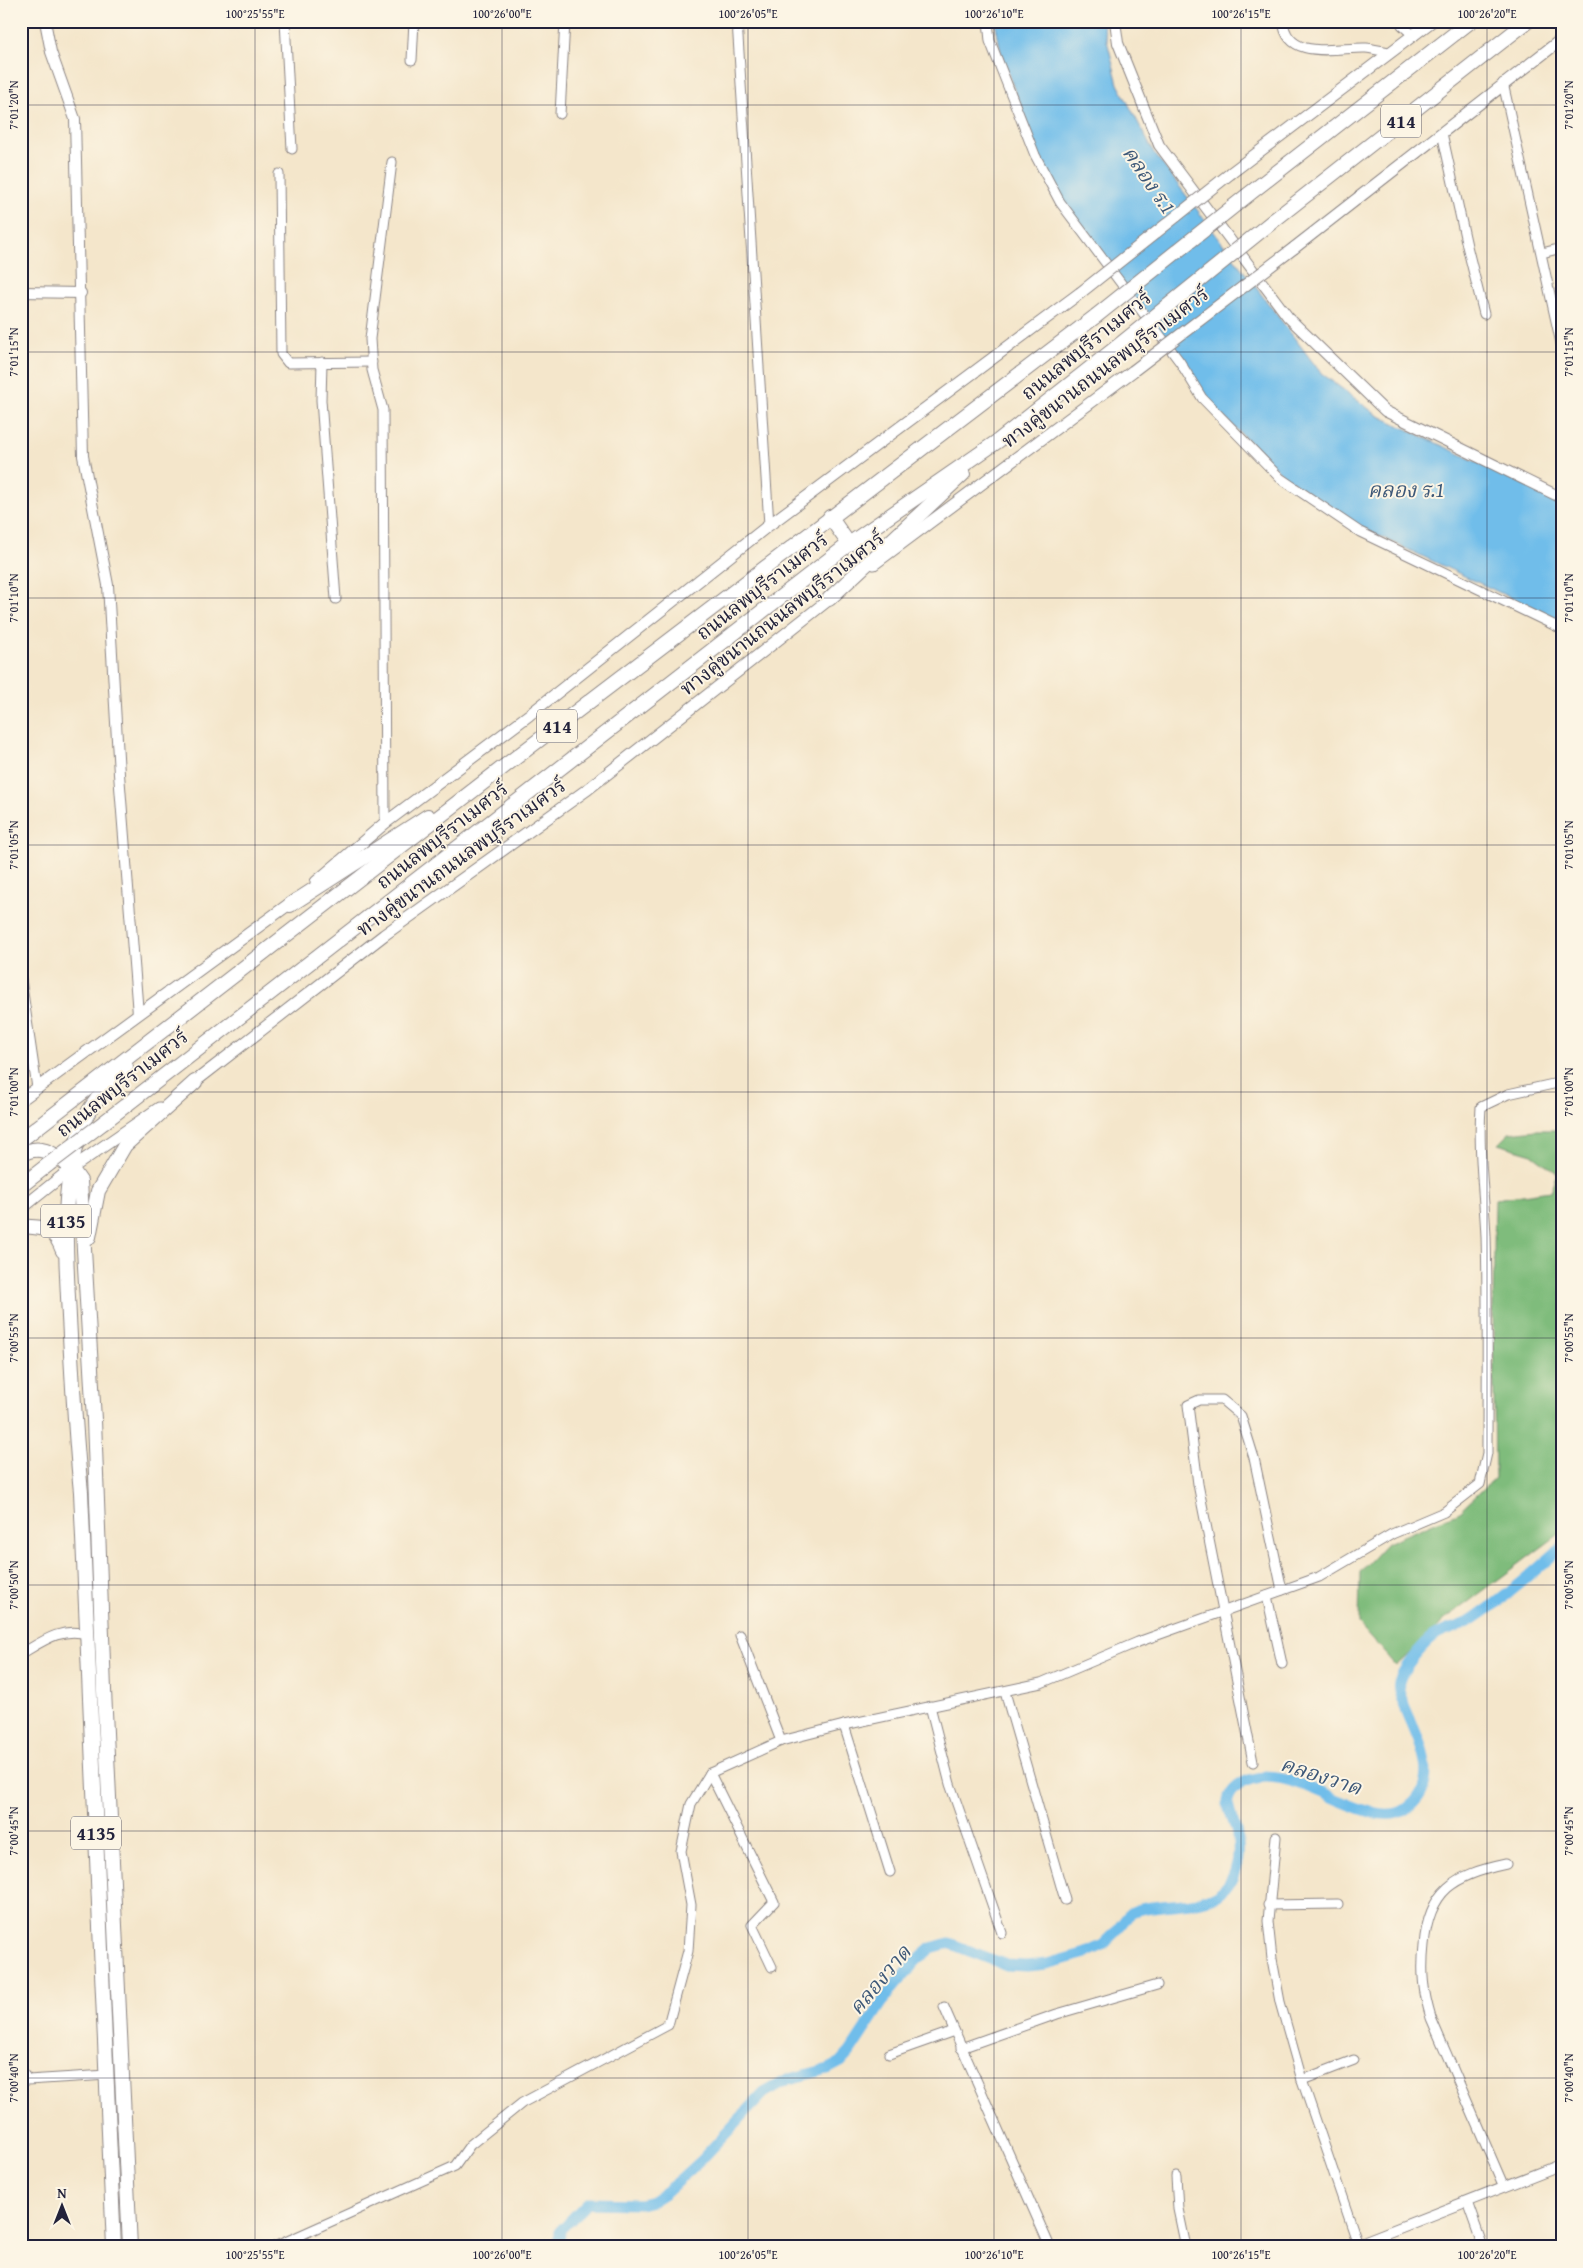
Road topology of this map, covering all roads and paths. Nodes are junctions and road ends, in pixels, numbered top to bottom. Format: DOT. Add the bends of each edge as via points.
graph roads {
  1 [pos="45,21"];
  2 [pos="284,21"];
  3 [pos="414,21"];
  4 [pos="565,21"];
  5 [pos="737,21"];
  6 [pos="988,21"];
  7 [pos="1115,21"];
  8 [pos="1283,21"];
  9 [pos="1401,21"];
  10 [pos="1432,21"];
  11 [pos="1471,21"];
  12 [pos="1528,21"];
  13 [pos="1414,36"];
  14 [pos="1562,39"];
  15 [pos="1389,52"];
  16 [pos="412,60"];
  17 [pos="1503,83"];
  18 [pos="560,114"];
  19 [pos="1442,133"];
  20 [pos="292,149"];
  21 [pos="392,162"];
  22 [pos="279,174"];
  23 [pos="1562,248"];
  24 [pos="1542,253"];
  25 [pos="21,292"];
  26 [pos="80,294"];
  27 [pos="1484,314"];
  28 [pos="1560,327"];
  29 [pos="1562,348"];
  30 [pos="322,362"];
  31 [pos="372,362"];
  32 [pos="998,441"];
  33 [pos="1562,498"];
  34 [pos="830,517"];
  35 [pos="769,525"];
  36 [pos="849,544"];
  37 [pos="336,599"];
  38 [pos="829,599"];
  39 [pos="1562,629"];
  40 [pos="510,762"];
  41 [pos="385,824"];
  42 [pos="290,905"];
  43 [pos="21,980"];
  44 [pos="138,1014"];
  45 [pos="144,1045"];
  46 [pos="195,1082"];
  47 [pos="1562,1082"];
  48 [pos="37,1088"];
  49 [pos="21,1100"];
  50 [pos="21,1140"];
  51 [pos="21,1155"];
  52 [pos="72,1168"];
  53 [pos="21,1186"];
  54 [pos="21,1209"];
  55 [pos="21,1226"];
  56 [pos="86,1256"];
  57 [pos="66,1259"];
  58 [pos="1282,1590"];
  59 [pos="1267,1596"];
  60 [pos="1224,1611"];
  61 [pos="87,1634"];
  62 [pos="740,1635"];
  63 [pos="21,1654"];
  64 [pos="1282,1664"];
  65 [pos="1005,1692"];
  66 [pos="930,1706"];
  67 [pos="844,1725"];
  68 [pos="781,1741"];
  69 [pos="1253,1762"];
  70 [pos="710,1772"];
  71 [pos="1276,1837"];
  72 [pos="1506,1864"];
  73 [pos="890,1872"];
  74 [pos="1065,1900"];
  75 [pos="1338,1904"];
  76 [pos="1268,1905"];
  77 [pos="1002,1933"];
  78 [pos="772,1967"];
  79 [pos="1157,1985"];
  80 [pos="944,2007"];
  81 [pos="954,2031"];
  82 [pos="962,2048"];
  83 [pos="889,2054"];
  84 [pos="1354,2060"];
  85 [pos="21,2071"];
  86 [pos="107,2075"];
  87 [pos="1302,2080"];
  88 [pos="1562,2164"];
  89 [pos="1176,2176"];
  90 [pos="1504,2187"];
  91 [pos="1467,2202"];
  92 [pos="279,2246"];
  93 [pos="1358,2246"];
  94 [pos="114,2247"];
  95 [pos="130,2247"];
  96 [pos="1050,2247"];
  97 [pos="1186,2247"];
  98 [pos="1483,2247"];
  1 -- 26 [label="street" via="75,119"];
  2 -- 20 [label="street"];
  3 -- 16 [label="street"];
  4 -- 18 [label="street"];
  5 -- 35 [label="street"];
  6 -- 39 [label="street" via="990,41 1035,155 1060,202 1180,362 1202,398 1280,478 1360,532"];
  7 -- 33 [label="street" via="1118,43 1160,145 1288,317 1385,411"];
  8 -- 15 [label="street" via="1287,37 1308,49 1366,48"];
  9 -- 13 [label="street"];
  10 -- 13 [label="main road, 414"];
  11 -- 34 [label="main road, ถนนลพบุรีราเมศวร์ / 414, bridge" via="1096,316"];
  12 -- 32 [label="main road, ถนนลพบุรีราเมศวร์ / 414, bridge"];
  13 -- 15 [label="main road, 414"];
  14 -- 17 [label="main road, ทางคู่ขนานถนนลพบุรีราเมศวร์ / 414"];
  15 -- 35 [label="main road, 414, bridge" via="1080,293"];
  17 -- 19 [label="main road, ทางคู่ขนานถนนลพบุรีราเมศวร์ / 414"];
  17 -- 24 [label="street"];
  19 -- 27 [label="street"];
  19 -- 38 [label="main road, ทางคู่ขนานถนนลพบุรีราเมศวร์ / 414, bridge"];
  21 -- 31 [label="street" via="370,339"];
  22 -- 30 [label="street" via="281,354 288,362"];
  23 -- 24 [label="street"];
  24 -- 28 [label="street"];
  25 -- 26 [label="street"];
  26 -- 44 [label="street" via="83,456 108,584"];
  28 -- 29 [label="street"];
  30 -- 31 [label="street"];
  30 -- 37 [label="street" via="321,400"];
  31 -- 41 [label="street" via="383,410"];
  32 -- 36 [label="main road, ถนนลพบุรีราเมศวร์ / 414"];
  32 -- 38 [label="main road"];
  34 -- 36 [label="main road"];
  34 -- 40 [label="main road, ถนนลพบุรีราเมศวร์ / 414"];
  35 -- 41 [label="main road, 414"];
  36 -- 53 [label="main road, ถนนลพบุรีราเมศวร์ / 414, bridge"];
  38 -- 46 [label="main road, ทางคู่ขนานถนนลพบุรีราเมศวร์ / 414" via="588,788 384,935"];
  40 -- 42 [label="main road"];
  40 -- 45 [label="main road, ถนนลพบุรีราเมศวร์ / 414"];
  41 -- 42 [label="main road, 414"];
  42 -- 44 [label="main road, 414"];
  43 -- 48 [label="street"];
  44 -- 48 [label="main road, 414"];
  45 -- 50 [label="main road, ถนนลพบุรีราเมศวร์ / 414"];
  45 -- 52 [label="main road, 4135" via="96,1100 84,1120"];
  46 -- 52 [label="main road, ทางคู่ขนานถนนลพบุรีราเมศวร์ / 414"];
  46 -- 56 [label="main road" via="125,1145 110,1167 98,1191"];
  47 -- 58 [label="street" via="1508,1094 1481,1107 1479,1140 1486,1259 1487,1453 1480,1484 1444,1512 1392,1534 1319,1577"];
  48 -- 49 [label="main road, 414"];
  51 -- 52 [label="main road" via="40,1150 56,1155"];
  52 -- 54 [label="main road, ทางคู่ขนานถนนลพบุรีราเมศวร์ / 414"];
  52 -- 56 [label="main road, 4135" via="80,1181"];
  52 -- 57 [label="main road, 4135" via="65,1235"];
  55 -- 57 [label="main road" via="48,1229 58,1237"];
  56 -- 95 [label="main road, 4135"];
  57 -- 61 [label="main road, 4135"];
  58 -- 59 [label="street"];
  58 -- 60 [label="street" via="1254,1458 1241,1416 1222,1400 1199,1400 1188,1405 1198,1484"];
  59 -- 60 [label="street"];
  59 -- 64 [label="street"];
  60 -- 65 [label="street" via="1138,1642 1042,1683"];
  60 -- 69 [label="street"];
  61 -- 63 [label="street" via="62,1632"];
  61 -- 86 [label="main road, 4135"];
  62 -- 68 [label="street"];
  65 -- 66 [label="street"];
  65 -- 74 [label="street"];
  66 -- 67 [label="street"];
  66 -- 77 [label="street" via="950,1784"];
  67 -- 68 [label="street"];
  67 -- 73 [label="street"];
  68 -- 70 [label="street"];
  70 -- 78 [label="street" via="774,1902 752,1925"];
  70 -- 92 [label="street" via="691,1804 681,1851 691,1905 688,1951 668,2025 522,2103 470,2144 455,2166"];
  71 -- 76 [label="street"];
  72 -- 90 [label="street" via="1467,1876 1439,1897 1428,1919 1422,1972 1431,2018"];
  75 -- 76 [label="street"];
  76 -- 87 [label="street" via="1270,1944 1280,2002"];
  79 -- 82 [label="street" via="1057,2014"];
  80 -- 81 [label="street"];
  81 -- 82 [label="street"];
  81 -- 83 [label="street"];
  82 -- 96 [label="street"];
  84 -- 87 [label="street"];
  85 -- 86 [label="street" via="28,2080"];
  86 -- 94 [label="main road, 4135"];
  87 -- 93 [label="street"];
  88 -- 90 [label="street"];
  89 -- 97 [label="street" via="1178,2209"];
  90 -- 91 [label="street"];
  91 -- 93 [label="street"];
  91 -- 98 [label="street"];
}
